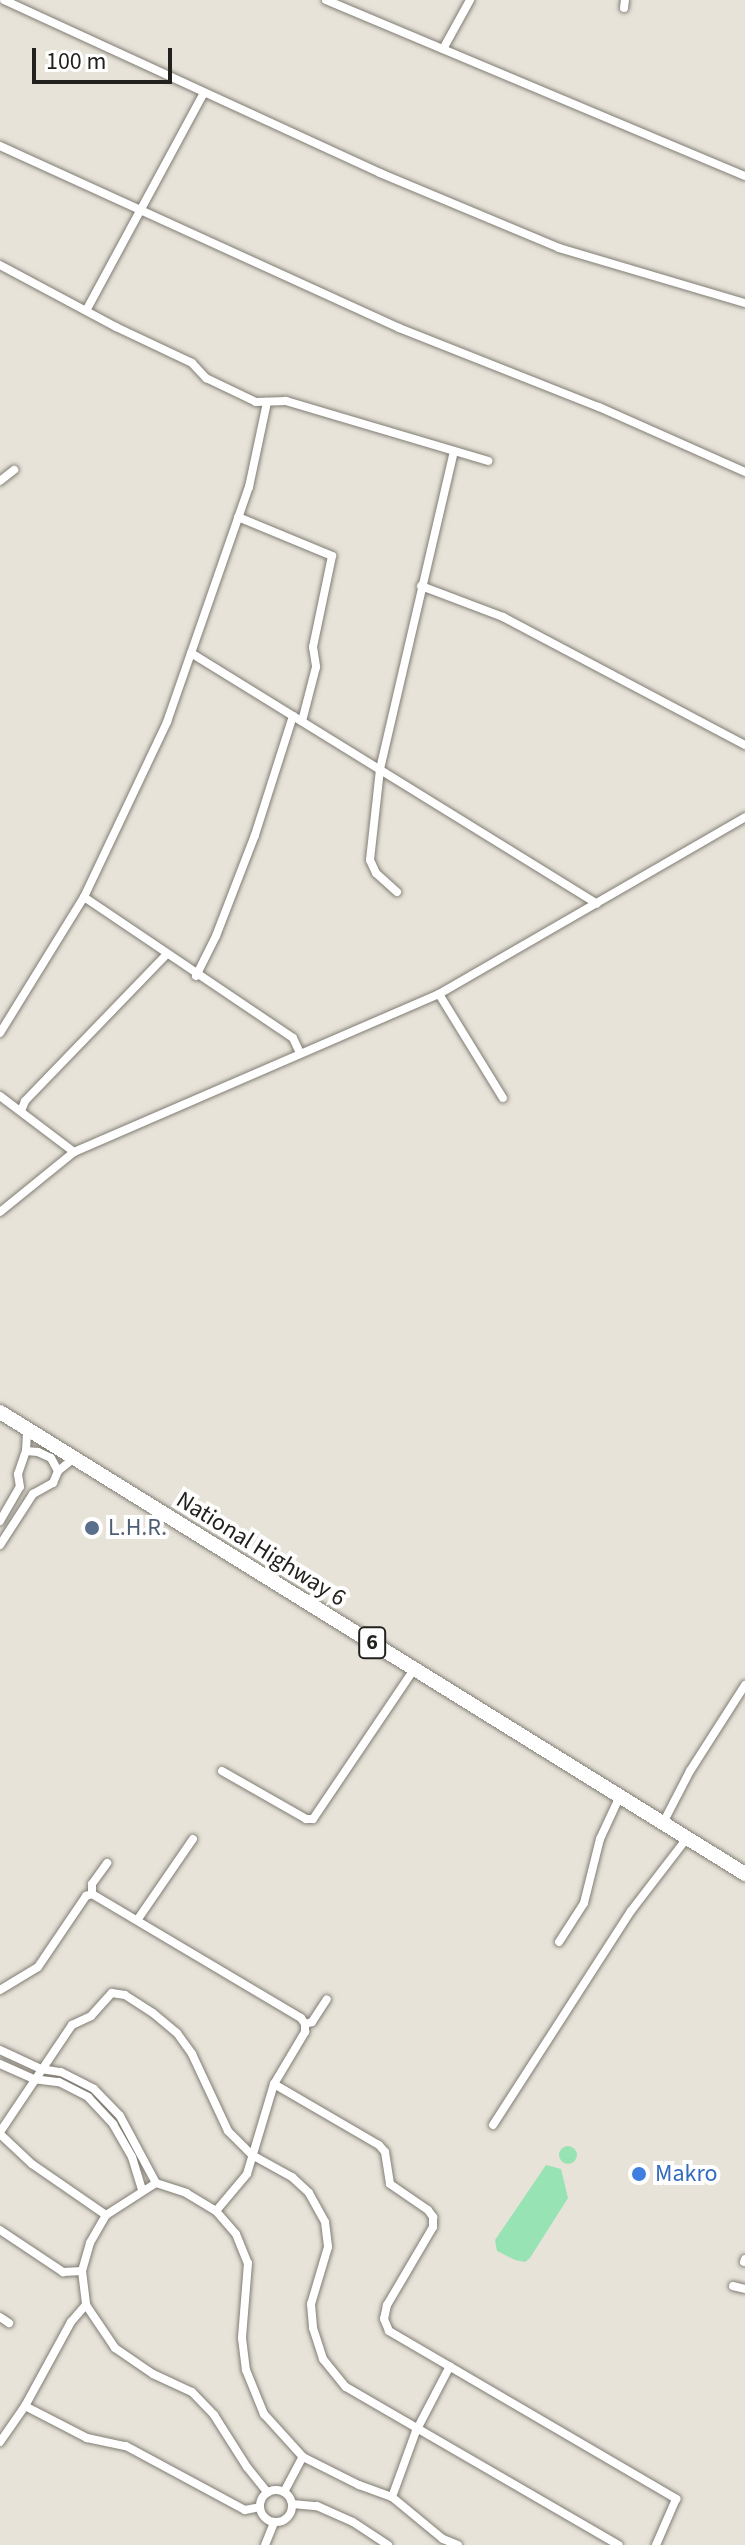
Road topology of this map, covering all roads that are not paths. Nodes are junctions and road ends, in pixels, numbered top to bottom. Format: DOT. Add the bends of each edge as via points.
graph roads {
  1 [pos="4,0"];
  2 [pos="326,0"];
  3 [pos="470,0"];
  4 [pos="443,49"];
  5 [pos="204,93"];
  6 [pos="0,146"];
  7 [pos="745,176"];
  8 [pos="139,208"];
  9 [pos="0,265"];
  10 [pos="745,303"];
  11 [pos="87,309"];
  12 [pos="267,402"];
  13 [pos="454,451"];
  14 [pos="488,461"];
  15 [pos="14,470"];
  16 [pos="745,472"];
  17 [pos="0,481"];
  18 [pos="238,517"];
  19 [pos="421,586"];
  20 [pos="191,653"];
  21 [pos="293,716"];
  22 [pos="302,721"];
  23 [pos="745,745"];
  24 [pos="380,769"];
  25 [pos="745,817"];
  26 [pos="397,892"];
  27 [pos="84,897"];
  28 [pos="597,904"];
  29 [pos="167,954"];
  30 [pos="196,976"];
  31 [pos="439,994"];
  32 [pos="0,1033"];
  33 [pos="300,1053"];
  34 [pos="0,1096"];
  35 [pos="503,1098"];
  36 [pos="21,1111"];
  37 [pos="74,1152"];
  38 [pos="0,1212"];
  39 [pos="0,1412"];
  40 [pos="27,1429"];
  41 [pos="26,1451"];
  42 [pos="73,1459"];
  43 [pos="58,1471"];
  44 [pos="0,1521"];
  45 [pos="0,1545"];
  46 [pos="414,1669"];
  47 [pos="745,1685"];
  48 [pos="222,1771"];
  49 [pos="620,1796"];
  50 [pos="663,1823"];
  51 [pos="687,1838"];
  52 [pos="193,1839"];
  53 [pos="107,1863"];
  54 [pos="745,1874"];
  55 [pos="92,1894"];
  56 [pos="138,1919"];
  57 [pos="559,1942"];
  58 [pos="0,1990"];
  59 [pos="327,1999"];
  60 [pos="305,2024"];
  61 [pos="0,2050"];
  62 [pos="0,2064"];
  63 [pos="41,2069"];
  64 [pos="33,2079"];
  65 [pos="274,2084"];
  66 [pos="493,2125"];
  67 [pos="0,2133"];
  68 [pos="252,2155"];
  69 [pos="156,2183"];
  70 [pos="142,2189"];
  71 [pos="216,2211"];
  72 [pos="106,2215"];
  73 [pos="0,2230"];
  74 [pos="82,2271"];
  75 [pos="733,2286"];
  76 [pos="745,2289"];
  77 [pos="86,2305"];
  78 [pos="0,2317"];
  79 [pos="9,2323"];
  80 [pos="450,2366"];
  81 [pos="25,2406"];
  82 [pos="416,2431"];
  83 [pos="0,2442"];
  84 [pos="303,2457"];
  85 [pos="284,2492"];
  86 [pos="268,2493"];
  87 [pos="392,2497"];
  88 [pos="292,2504"];
  89 [pos="260,2507"];
  90 [pos="274,2523"];
  91 [pos="265,2545"];
  92 [pos="388,2545"];
  93 [pos="458,2545"];
  94 [pos="619,2545"];
  95 [pos="656,2545"];
  1 -- 5 [label="street"];
  2 -- 4 [label="street"];
  3 -- 4 [label="street"];
  4 -- 7 [label="street"];
  5 -- 8 [label="street"];
  5 -- 10 [label="street" via="559,248"];
  6 -- 8 [label="street"];
  8 -- 11 [label="street"];
  8 -- 16 [label="street" via="399,328"];
  9 -- 11 [label="street"];
  11 -- 12 [label="street" via="192,363 206,378 256,402"];
  12 -- 13 [label="street" via="286,401"];
  12 -- 18 [label="street"];
  13 -- 14 [label="street"];
  13 -- 19 [label="street"];
  15 -- 17 [label="street"];
  18 -- 20 [label="street"];
  18 -- 22 [label="street" via="332,556 313,647 316,667"];
  19 -- 23 [label="street" via="503,617"];
  19 -- 24 [label="street"];
  20 -- 21 [label="street"];
  20 -- 27 [label="street" via="145,773"];
  21 -- 22 [label="street"];
  21 -- 30 [label="street" via="255,835"];
  22 -- 24 [label="street"];
  24 -- 26 [label="street" via="370,860"];
  24 -- 28 [label="street"];
  25 -- 28 [label="street"];
  27 -- 29 [label="street"];
  27 -- 32 [label="street"];
  28 -- 31 [label="street"];
  29 -- 30 [label="street"];
  29 -- 36 [label="street"];
  30 -- 33 [label="street" via="293,1038"];
  31 -- 33 [label="street"];
  31 -- 35 [label="street"];
  33 -- 37 [label="street"];
  34 -- 36 [label="street"];
  36 -- 37 [label="street"];
  37 -- 38 [label="street"];
  39 -- 40 [label="highway, National Highway 6 / 6"];
  40 -- 41 [label="street"];
  40 -- 42 [label="highway, National Highway 6 / 6"];
  41 -- 43 [label="street" via="51,1458"];
  41 -- 44 [label="street" via="18,1474 20,1487"];
  42 -- 43 [label="street"];
  42 -- 46 [label="highway, National Highway 6 / 6"];
  43 -- 45 [label="street" via="53,1483 33,1494"];
  46 -- 48 [label="street" via="313,1819"];
  46 -- 49 [label="highway, National Highway 6 / 6"];
  47 -- 50 [label="street"];
  49 -- 50 [label="highway, National Highway 6 / 6"];
  49 -- 57 [label="street" via="600,1839 584,1903"];
  50 -- 51 [label="highway, National Highway 6 / 6"];
  51 -- 54 [label="highway, National Highway 6 / 6"];
  51 -- 66 [label="street" via="631,1911"];
  52 -- 56 [label="street"];
  53 -- 55 [label="street" via="92,1884"];
  55 -- 56 [label="street"];
  55 -- 58 [label="street" via="38,1967"];
  56 -- 60 [label="street"];
  59 -- 60 [label="street"];
  60 -- 65 [label="street"];
  61 -- 63 [label="street"];
  62 -- 64 [label="street"];
  63 -- 64 [label="street"];
  63 -- 68 [label="street" via="72,2025 91,2016 112,1993 125,1995 177,2033 205,2076 228,2131"];
  63 -- 69 [label="street" via="61,2072 94,2089 120,2116"];
  64 -- 67 [label="street"];
  64 -- 70 [label="street" via="59,2082 88,2097 113,2124"];
  65 -- 68 [label="street"];
  65 -- 80 [label="street" via="379,2145 390,2184 428,2210 433,2227 384,2319 389,2331"];
  67 -- 72 [label="street" via="32,2164"];
  68 -- 71 [label="street" via="247,2174"];
  68 -- 82 [label="street" via="292,2177 309,2193 325,2222 328,2247 311,2304 323,2359 346,2387"];
  69 -- 70 [label="street"];
  69 -- 71 [label="street"];
  70 -- 72 [label="street"];
  71 -- 84 [label="street" via="236,2234 248,2263 242,2338 246,2370 264,2414"];
  72 -- 74 [label="street"];
  73 -- 74 [label="street" via="63,2272"];
  74 -- 77 [label="street"];
  75 -- 76 [label="street"];
  77 -- 81 [label="street" via="71,2322"];
  77 -- 86 [label="street" via="115,2348 192,2392"];
  78 -- 79 [label="street"];
  80 -- 82 [label="street"];
  80 -- 95 [label="street" via="676,2499"];
  81 -- 83 [label="street"];
  81 -- 89 [label="street" via="87,2438 126,2446 245,2510"];
  82 -- 87 [label="street"];
  82 -- 94 [label="street"];
  84 -- 85 [label="street"];
  84 -- 87 [label="street"];
  85 -- 86 [label="street"];
  85 -- 88 [label="street"];
  86 -- 89 [label="street"];
  87 -- 93 [label="street"];
  88 -- 90 [label="street" via="291,2514"];
  88 -- 92 [label="street" via="329,2511"];
  89 -- 90 [label="street"];
  90 -- 91 [label="street"];
}
